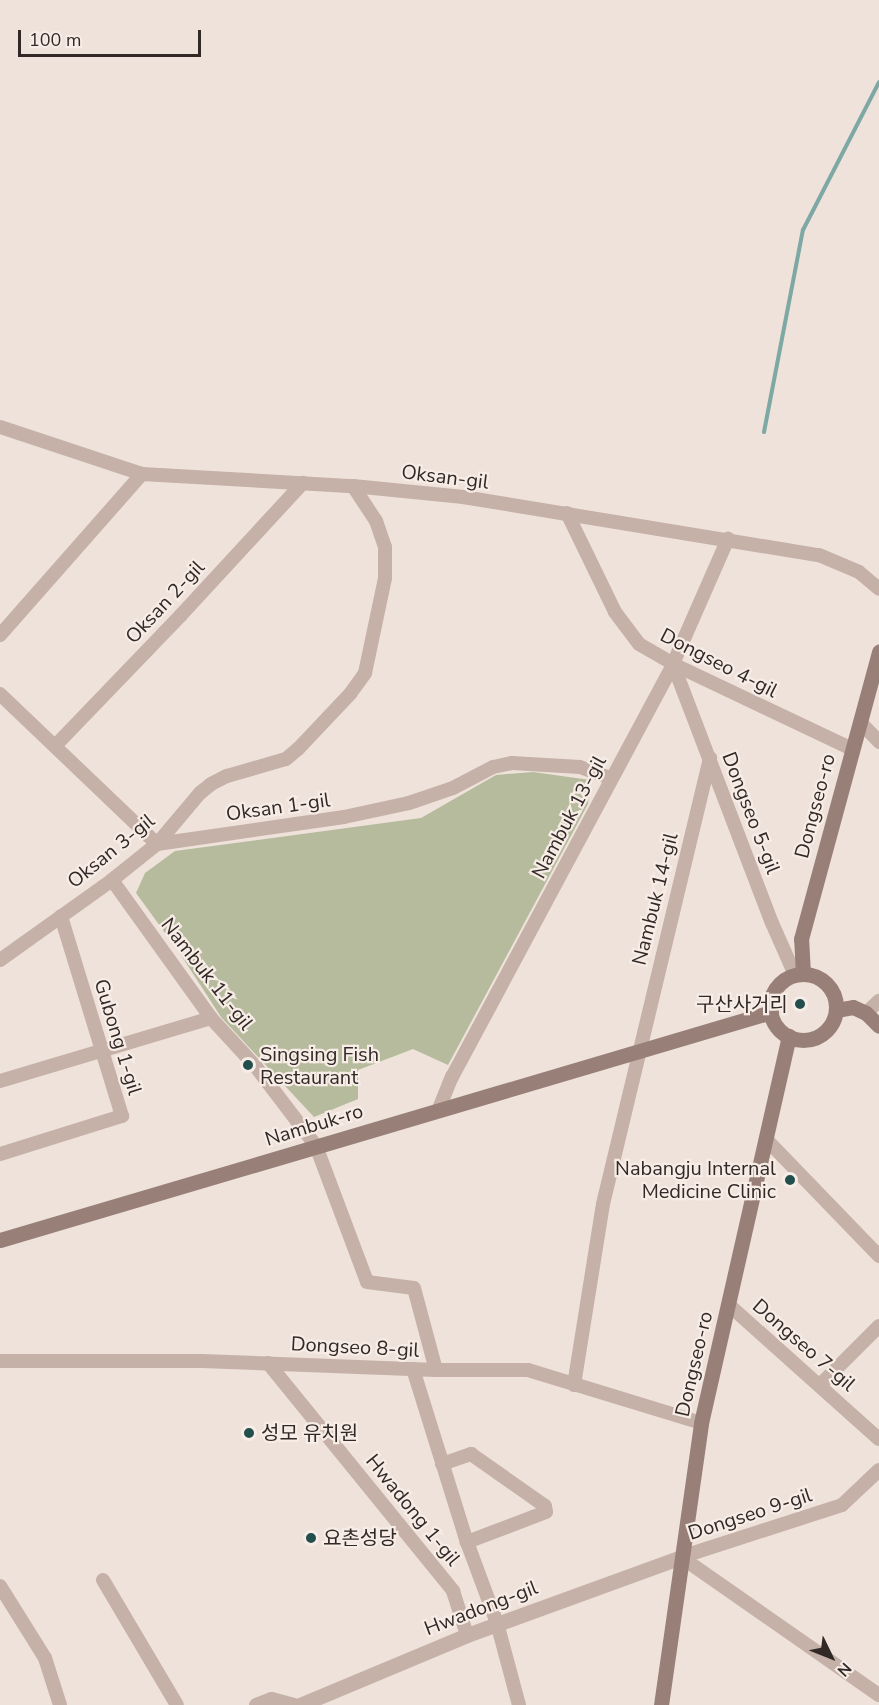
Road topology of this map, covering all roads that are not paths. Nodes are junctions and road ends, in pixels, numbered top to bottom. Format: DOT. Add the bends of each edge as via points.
graph roads {
  1 [pos="0,427"];
  2 [pos="142,474"];
  3 [pos="303,483"];
  4 [pos="353,486"];
  5 [pos="567,513"];
  6 [pos="728,538"];
  7 [pos="879,589"];
  8 [pos="0,635"];
  9 [pos="879,651"];
  10 [pos="673,664"];
  11 [pos="0,694"];
  12 [pos="860,722"];
  13 [pos="879,742"];
  14 [pos="55,746"];
  15 [pos="852,749"];
  16 [pos="710,758"];
  17 [pos="611,778"];
  18 [pos="157,844"];
  19 [pos="112,880"];
  20 [pos="61,916"];
  21 [pos="0,960"];
  22 [pos="799,974"];
  23 [pos="879,1001"];
  24 [pos="836,1010"];
  25 [pos="771,1012"];
  26 [pos="866,1013"];
  27 [pos="211,1018"];
  28 [pos="879,1026"];
  29 [pos="789,1036"];
  30 [pos="640,1048"];
  31 [pos="101,1050"];
  32 [pos="0,1081"];
  33 [pos="438,1111"];
  34 [pos="766,1139"];
  35 [pos="316,1146"];
  36 [pos="0,1154"];
  37 [pos="0,1240"];
  38 [pos="879,1256"];
  39 [pos="729,1305"];
  40 [pos="879,1326"];
  41 [pos="0,1361"];
  42 [pos="268,1363"];
  43 [pos="413,1369"];
  44 [pos="436,1370"];
  45 [pos="574,1384"];
  46 [pos="821,1384"];
  47 [pos="701,1423"];
  48 [pos="879,1439"];
  49 [pos="442,1464"];
  50 [pos="879,1470"];
  51 [pos="467,1542"];
  52 [pos="681,1557"];
  53 [pos="103,1580"];
  54 [pos="0,1586"];
  55 [pos="497,1623"];
  56 [pos="467,1635"];
  57 [pos="879,1695"];
  58 [pos="60,1705"];
  59 [pos="177,1705"];
  60 [pos="256,1705"];
  61 [pos="294,1705"];
  62 [pos="300,1705"];
  63 [pos="519,1705"];
  64 [pos="661,1705"];
  1 -- 2 [label="street, Oksan-gil"];
  2 -- 3 [label="street, Oksan-gil"];
  2 -- 8 [label="street"];
  3 -- 4 [label="street, Oksan-gil"];
  3 -- 14 [label="street, Oksan 2-gil"];
  4 -- 5 [label="street, Oksan-gil"];
  4 -- 18 [label="street, Oksan 3-gil" via="376,521 385,547 385,578 365,674 327,721 286,759 211,784"];
  5 -- 6 [label="street, Oksan-gil"];
  5 -- 10 [label="street, Dongseo 4-gil" via="615,612 639,644"];
  6 -- 7 [label="street, Oksan-gil" via="819,555 859,572"];
  6 -- 10 [label="street, Nambuk 13-gil"];
  9 -- 12 [label="main road, Dongseo-ro"];
  10 -- 15 [label="street, Dongseo 4-gil"];
  10 -- 16 [label="street, Dongseo 5-gil"];
  10 -- 17 [label="street, Nambuk 13-gil"];
  11 -- 14 [label="street"];
  12 -- 13 [label="street"];
  12 -- 15 [label="main road, Dongseo-ro"];
  14 -- 18 [label="street"];
  15 -- 22 [label="main road, Dongseo-ro" via="801,939"];
  16 -- 22 [label="street, Dongseo 5-gil" via="772,923"];
  16 -- 30 [label="street, Nambuk 14-gil"];
  17 -- 18 [label="street, Oksan 1-gil" via="580,767 512,763 493,767 453,788 409,803 344,817"];
  17 -- 33 [label="street, Nambuk 13-gil" via="452,1077"];
  18 -- 19 [label="street, Oksan 3-gil"];
  19 -- 20 [label="street, Oksan 3-gil"];
  19 -- 27 [label="street, Nambuk 11-gil"];
  20 -- 21 [label="street, Oksan 3-gil"];
  20 -- 31 [label="street, Gubong 1-gil"];
  22 -- 24 [label="main road" via="818,977 830,987"];
  22 -- 25 [label="main road" via="776,989"];
  23 -- 26 [label="street"];
  24 -- 26 [label="main road" via="853,1007"];
  24 -- 29 [label="main road" via="831,1024 819,1035 804,1040"];
  25 -- 29 [label="main road" via="777,1026"];
  25 -- 30 [label="main road, Nambuk-ro"];
  26 -- 28 [label="main road"];
  27 -- 31 [label="street"];
  27 -- 35 [label="street, Nambuk 11-gil" via="256,1066"];
  29 -- 34 [label="main road, Dongseo-ro"];
  30 -- 33 [label="main road, Nambuk-ro"];
  30 -- 45 [label="street" via="603,1204"];
  31 -- 32 [label="street"];
  31 -- 36 [label="street, Gubong 1-gil" via="122,1116"];
  33 -- 35 [label="main road, Nambuk-ro"];
  34 -- 38 [label="street"];
  34 -- 39 [label="main road, Dongseo-ro"];
  35 -- 37 [label="main road, Nambuk-ro"];
  35 -- 44 [label="street, Nambuk 11-gil" via="367,1282 414,1288"];
  39 -- 46 [label="street, Dongseo 7-gil"];
  39 -- 47 [label="main road, Dongseo-ro"];
  40 -- 46 [label="street"];
  41 -- 42 [label="street, Dongseo 8-gil"];
  42 -- 43 [label="street, Dongseo 8-gil"];
  42 -- 56 [label="street, Hwadong 1-gil" via="453,1591"];
  43 -- 44 [label="street, Dongseo 8-gil"];
  43 -- 49 [label="street"];
  44 -- 45 [label="street, Dongseo 8-gil" via="528,1370"];
  45 -- 47 [label="street, Dongseo 8-gil"];
  46 -- 48 [label="street, Dongseo 7-gil"];
  47 -- 52 [label="main road, Dongseo-ro"];
  49 -- 51 [label="street"];
  49 -- 51 [label="street" via="471,1454 545,1506 546,1512"];
  50 -- 52 [label="street, Dongseo 9-gil" via="842,1504"];
  51 -- 55 [label="street"];
  52 -- 55 [label="street, Hwadong-gil"];
  52 -- 57 [label="street, Dongseo 9-gil"];
  52 -- 64 [label="main road, Dongseo-ro"];
  53 -- 59 [label="street"];
  54 -- 58 [label="street" via="45,1658"];
  55 -- 56 [label="street, Hwadong-gil"];
  55 -- 63 [label="street"];
  56 -- 62 [label="street, Hwadong-gil"];
  60 -- 61 [label="street" via="272,1700"];
}
